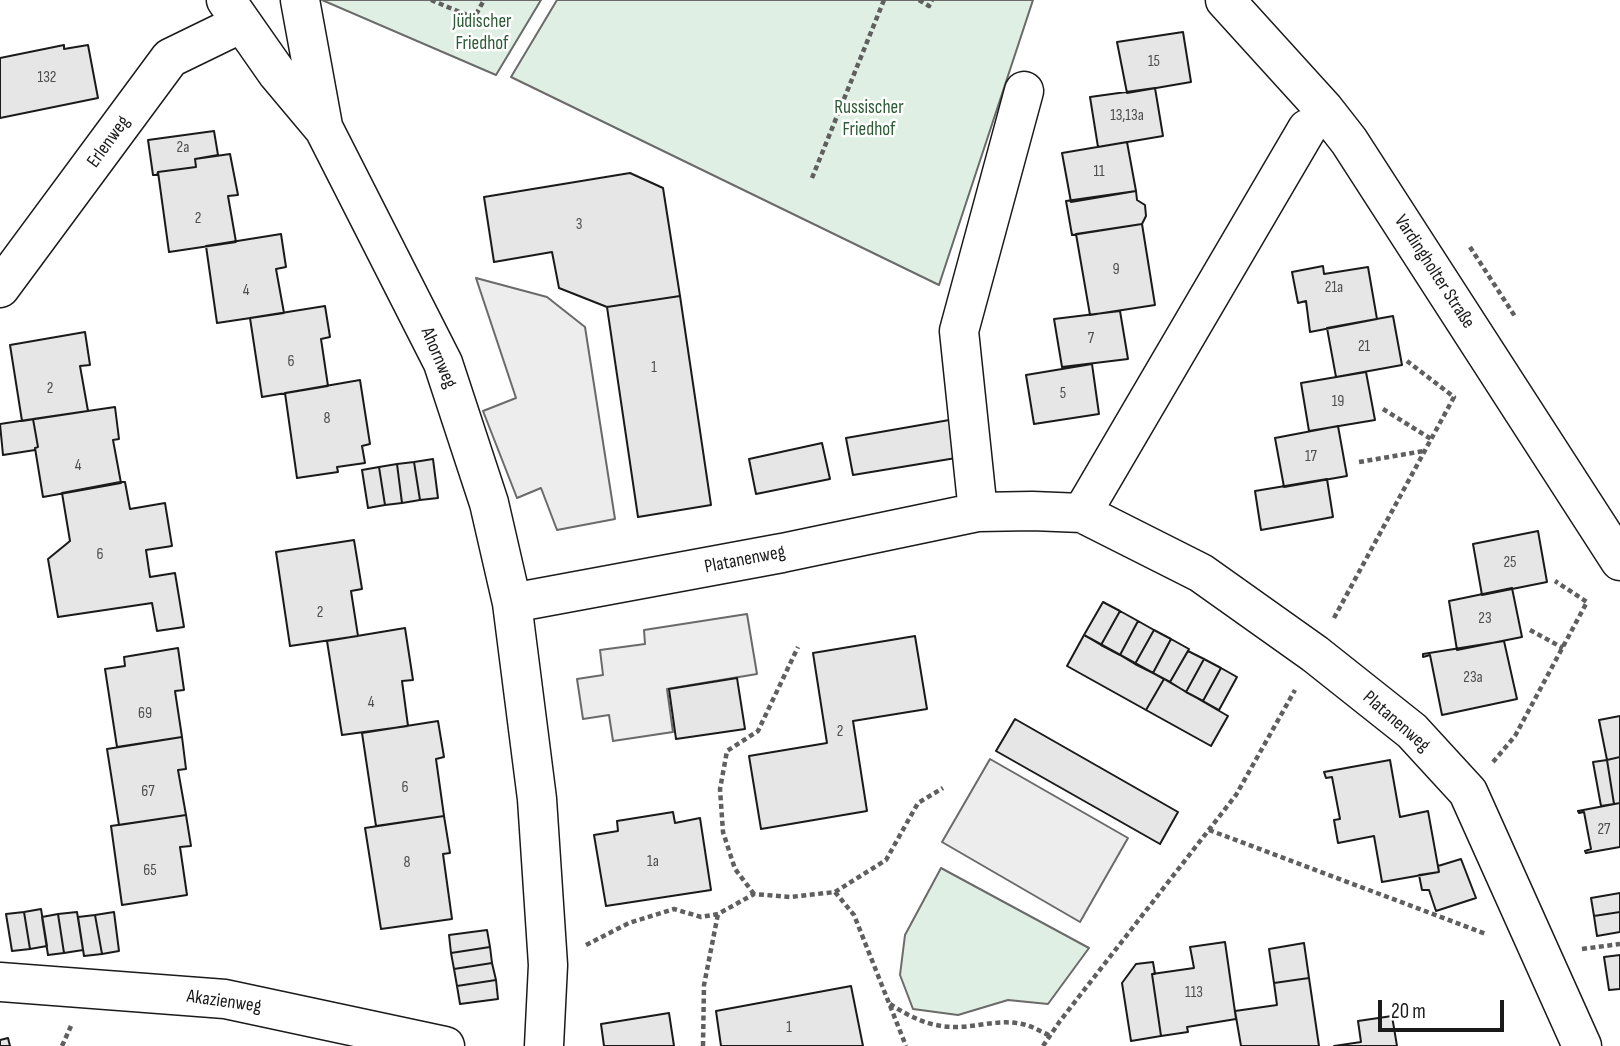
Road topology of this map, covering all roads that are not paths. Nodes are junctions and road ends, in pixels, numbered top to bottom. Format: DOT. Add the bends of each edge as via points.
graph roads {
  1 [pos="300,0"];
  2 [pos="1225,0"];
  3 [pos="234,12"];
  4 [pos="1024,91"];
  5 [pos="324,128"];
  6 [pos="1307,129"];
  7 [pos="0,288"];
  8 [pos="978,512"];
  9 [pos="1082,513"];
  10 [pos="1620,561"];
  11 [pos="512,603"];
  12 [pos="0,982"];
  13 [pos="444,1046"];
  14 [pos="544,1046"];
  15 [pos="1582,1046"];
  1 -- 5 [label="street, Ahornweg"];
  2 -- 10 [label="street, Vardingholter Straße" via="1349,142"];
  3 -- 5 [label="street, Ahornweg"];
  3 -- 7 [label="street, Erlenweg" via="170,58"];
  4 -- 8 [label="street" via="959,331"];
  5 -- 11 [label="street, Ahornweg" via="443,363 489,503"];
  6 -- 9 [label="street"];
  8 -- 9 [label="street, Platanenweg"];
  8 -- 11 [label="street, Platanenweg"];
  9 -- 15 [label="street, Platanenweg" via="1201,573 1412,731 1468,792"];
  11 -- 14 [label="street" via="537,799 548,965"];
  12 -- 13 [label="street, Akazienweg" via="225,999"];
}
